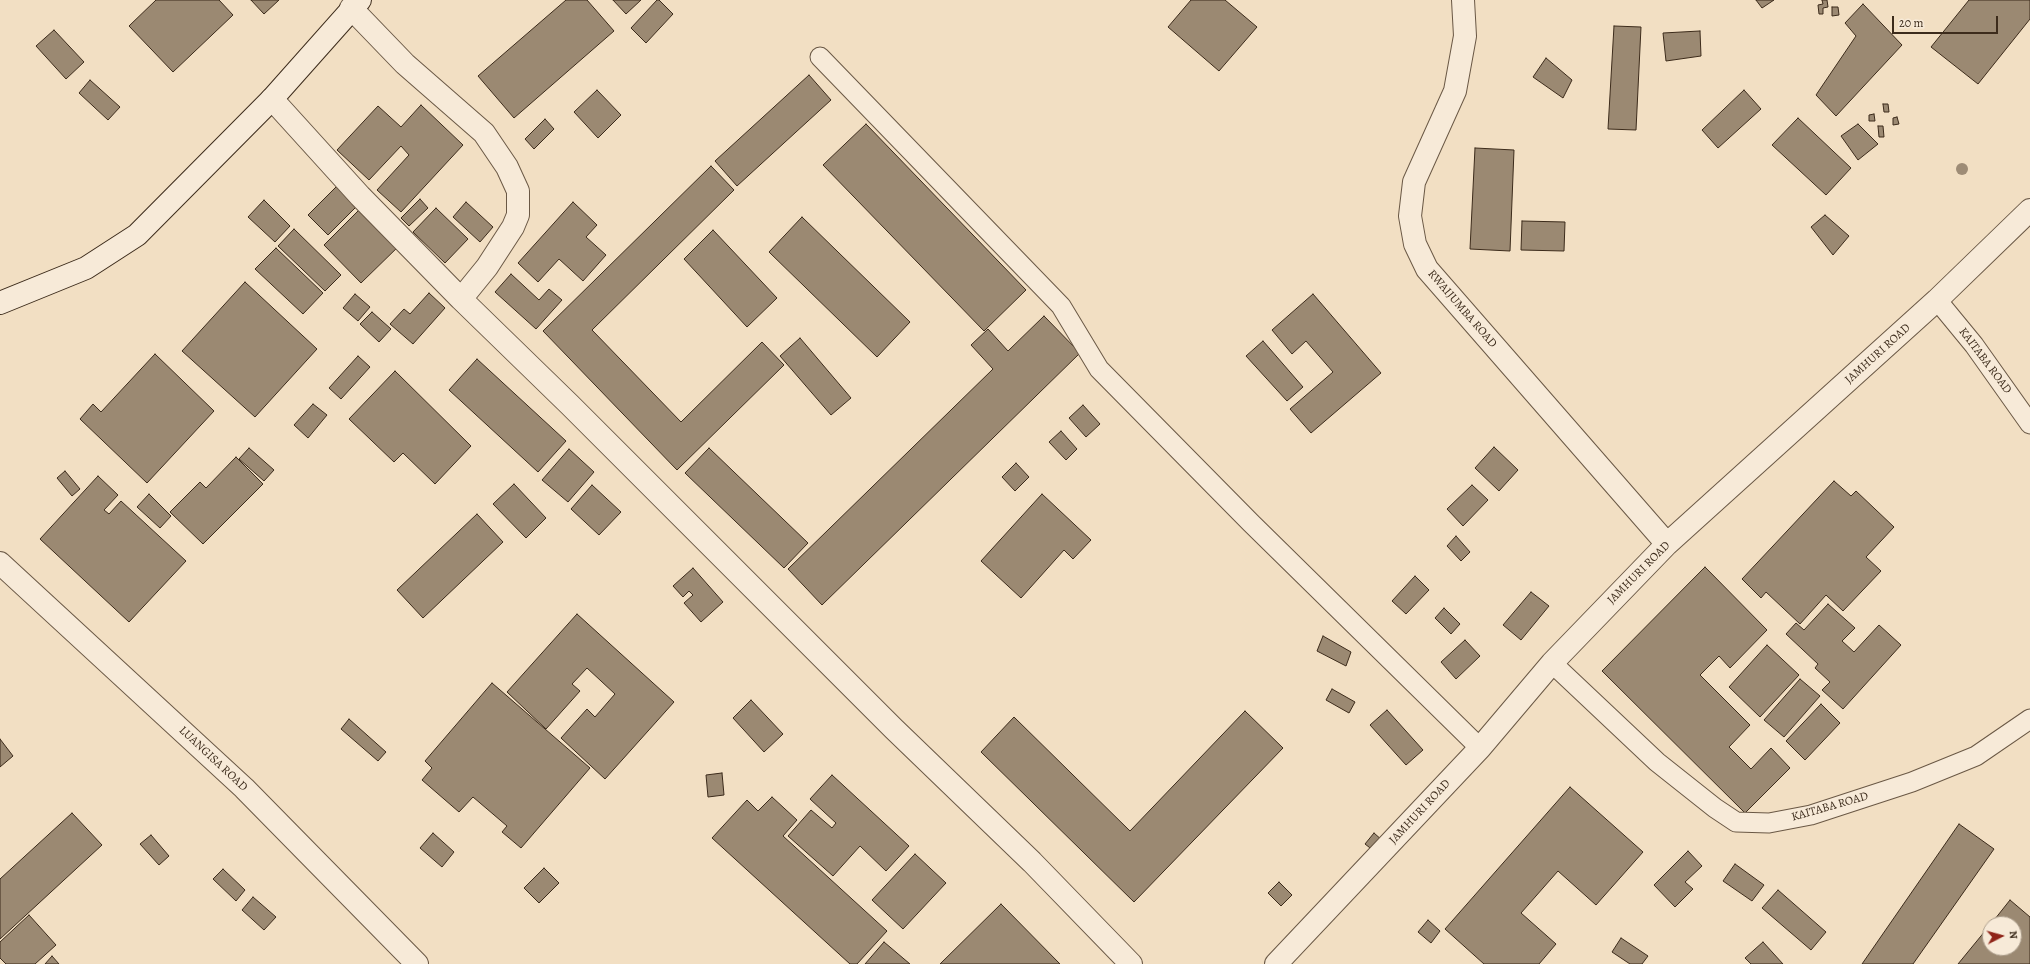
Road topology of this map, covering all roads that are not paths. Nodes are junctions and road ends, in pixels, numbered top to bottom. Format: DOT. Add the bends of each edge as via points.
graph roads {
  1 [pos="1463,0"];
  2 [pos="356,4"];
  3 [pos="820,57"];
  4 [pos="272,99"];
  5 [pos="2030,210"];
  6 [pos="460,299"];
  7 [pos="1937,300"];
  8 [pos="0,303"];
  9 [pos="2030,424"];
  10 [pos="1668,544"];
  11 [pos="0,563"];
  12 [pos="1552,663"];
  13 [pos="2030,719"];
  14 [pos="1480,748"];
  15 [pos="417,964"];
  16 [pos="1131,964"];
  17 [pos="1276,964"];
  1 -- 10 [label="street, RWAIJUMBA ROAD" via="1465,36 1455,91 1414,182 1410,216 1415,244 1427,269"];
  2 -- 4 [label="street"];
  2 -- 6 [label="street" via="405,64 484,133 507,167 518,191 518,214 513,227 487,267"];
  3 -- 14 [label="lane" via="1061,306 1100,369 1251,523"];
  4 -- 6 [label="street" via="360,196"];
  4 -- 8 [label="street" via="137,235 86,268"];
  5 -- 7 [label="street, JAMHURI ROAD"];
  6 -- 16 [label="street" via="570,405 894,729 1032,862"];
  7 -- 9 [label="lane, KAITABA ROAD"];
  7 -- 10 [label="street, JAMHURI ROAD"];
  10 -- 12 [label="street, JAMHURI ROAD"];
  11 -- 15 [label="street, LUANGISA ROAD" via="244,788"];
  12 -- 13 [label="lane, KAITABA ROAD" via="1657,762 1736,822 1769,823 1810,815 1912,782 1976,756"];
  12 -- 14 [label="street, JAMHURI ROAD"];
  14 -- 17 [label="street, JAMHURI ROAD"];
}
